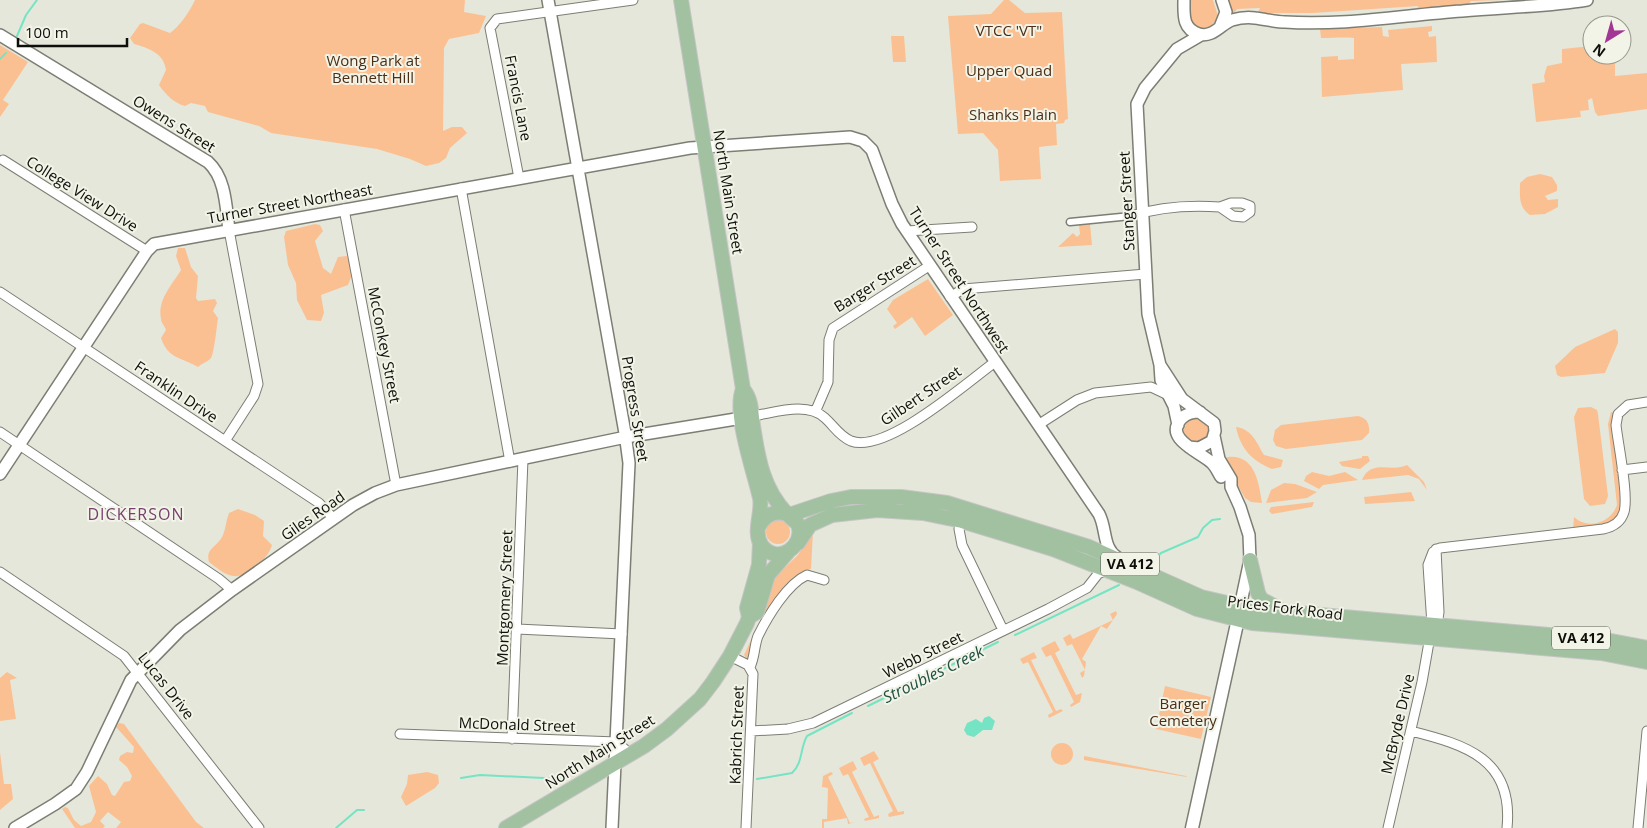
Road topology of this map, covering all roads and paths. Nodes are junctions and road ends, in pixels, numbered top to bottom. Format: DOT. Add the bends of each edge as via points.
graph roads {
  1 [pos="633,0"];
  2 [pos="681,0"];
  3 [pos="1184,0"];
  4 [pos="1222,0"];
  5 [pos="1587,0"];
  6 [pos="548,5"];
  7 [pos="1184,20"];
  8 [pos="1220,27"];
  9 [pos="0,35"];
  10 [pos="1201,35"];
  11 [pos="1178,48"];
  12 [pos="704,147"];
  13 [pos="3,160"];
  14 [pos="577,168"];
  15 [pos="519,178"];
  16 [pos="461,188"];
  17 [pos="1220,207"];
  18 [pos="344,209"];
  19 [pos="1143,212"];
  20 [pos="1131,216"];
  21 [pos="1070,222"];
  22 [pos="972,226"];
  23 [pos="229,230"];
  24 [pos="907,231"];
  25 [pos="147,251"];
  26 [pos="929,266"];
  27 [pos="1146,274"];
  28 [pos="0,292"];
  29 [pos="950,296"];
  30 [pos="84,347"];
  31 [pos="995,362"];
  32 [pos="1160,365"];
  33 [pos="1161,380"];
  34 [pos="1151,388"];
  35 [pos="1168,396"];
  36 [pos="1647,402"];
  37 [pos="816,410"];
  38 [pos="1200,412"];
  39 [pos="747,417"];
  40 [pos="1038,425"];
  41 [pos="1178,425"];
  42 [pos="0,432"];
  43 [pos="1214,436"];
  44 [pos="626,437"];
  45 [pos="225,441"];
  46 [pos="19,445"];
  47 [pos="1189,447"];
  48 [pos="522,459"];
  49 [pos="510,462"];
  50 [pos="1647,467"];
  51 [pos="1622,470"];
  52 [pos="0,474"];
  53 [pos="396,485"];
  54 [pos="1231,487"];
  55 [pos="788,514"];
  56 [pos="965,515"];
  57 [pos="334,519"];
  58 [pos="759,526"];
  59 [pos="1105,540"];
  60 [pos="760,542"];
  61 [pos="1083,545"];
  62 [pos="793,548"];
  63 [pos="1085,560"];
  64 [pos="1121,560"];
  65 [pos="1250,560"];
  66 [pos="1108,570"];
  67 [pos="0,572"];
  68 [pos="1095,576"];
  69 [pos="824,580"];
  70 [pos="232,590"];
  71 [pos="1289,612"];
  72 [pos="1239,614"];
  73 [pos="749,617"];
  74 [pos="517,630"];
  75 [pos="1003,630"];
  76 [pos="1431,632"];
  77 [pos="622,634"];
  78 [pos="1647,648"];
  79 [pos="730,656"];
  80 [pos="1647,662"];
  81 [pos="750,667"];
  82 [pos="138,672"];
  83 [pos="751,731"];
  84 [pos="1411,731"];
  85 [pos="1647,731"];
  86 [pos="400,734"];
  87 [pos="512,738"];
  88 [pos="617,742"];
  89 [pos="630,754"];
  90 [pos="615,762"];
  91 [pos="16,828"];
  92 [pos="259,828"];
  93 [pos="506,828"];
  94 [pos="612,828"];
  95 [pos="746,828"];
  96 [pos="1192,828"];
  97 [pos="1388,828"];
  98 [pos="1507,828"];
  99 [pos="1638,828"];
  1 -- 6 [label="street"];
  2 -- 12 [label="main road, North Main Street"];
  3 -- 7 [label="street, Stanger Street"];
  4 -- 8 [label="street" via="1226,12"];
  5 -- 8 [label="street, Stanger Street" via="1538,7 1356,20 1287,22 1248,18 1233,20"];
  6 -- 14 [label="street, Progress Street"];
  6 -- 15 [label="street, Francis Lane" via="497,19 490,28"];
  7 -- 10 [label="street" via="1189,29"];
  7 -- 11 [label="street, Stanger Street"];
  8 -- 10 [label="street, Stanger Street"];
  9 -- 23 [label="street, Owens Street" via="208,162 222,185"];
  10 -- 11 [label="street, Stanger Street"];
  11 -- 19 [label="street, Stanger Street" via="1138,100"];
  12 -- 14 [label="street, Turner Street Northeast"];
  12 -- 24 [label="street, Turner Street Northwest" via="845,136 861,140 872,150 892,204"];
  12 -- 39 [label="main road, North Main Street" via="743,389 739,399"];
  13 -- 25 [label="street, College View Drive"];
  14 -- 15 [label="street, Turner Street Northeast"];
  14 -- 44 [label="street, Progress Street"];
  15 -- 16 [label="street, Turner Street Northeast"];
  16 -- 18 [label="street, Turner Street Northeast"];
  16 -- 49 [label="street"];
  17 -- 19 [label="street"];
  18 -- 23 [label="street, Turner Street Northeast"];
  18 -- 53 [label="street, McConkey Street"];
  19 -- 20 [label="street"];
  19 -- 27 [label="street, Stanger Street"];
  20 -- 21 [label="street"];
  22 -- 24 [label="street"];
  23 -- 25 [label="street, Turner Street Northeast" via="159,243"];
  23 -- 45 [label="street, Owens Street" via="258,384 254,396"];
  24 -- 26 [label="street, Turner Street Northwest"];
  25 -- 30 [label="street"];
  26 -- 29 [label="street, Turner Street Northwest"];
  26 -- 37 [label="street, Barger Street" via="831,330 828,382"];
  27 -- 29 [label="street" via="963,289"];
  27 -- 32 [label="street, Stanger Street" via="1151,329"];
  28 -- 30 [label="street, Franklin Drive"];
  29 -- 31 [label="street, Turner Street Northwest"];
  30 -- 45 [label="street, Franklin Drive"];
  30 -- 46 [label="street"];
  31 -- 37 [label="street, Gilbert Street" via="918,418 872,442 846,439"];
  31 -- 40 [label="street, Turner Street Northwest"];
  32 -- 33 [label="street, Stanger Street"];
  32 -- 38 [label="street, Stanger Street" via="1182,399"];
  33 -- 34 [label="street"];
  33 -- 35 [label="street, Stanger Street"];
  34 -- 35 [label="street"];
  34 -- 40 [label="street" via="1085,396"];
  35 -- 41 [label="street, Stanger Street"];
  36 -- 51 [label="street" via="1628,404 1617,417"];
  37 -- 39 [label="street"];
  38 -- 41 [label="street" via="1187,414"];
  38 -- 43 [label="street" via="1214,423"];
  39 -- 44 [label="street, Giles Road"];
  39 -- 55 [label="main road" via="767,488"];
  39 -- 58 [label="main road, North Main Street" via="746,448 760,500"];
  40 -- 59 [label="street, Turner Street Northwest" via="1099,514 1106,531"];
  41 -- 47 [label="street" via="1181,441"];
  42 -- 46 [label="street"];
  43 -- 47 [label="street" via="1206,446"];
  43 -- 54 [label="street" via="1219,459 1231,479"];
  44 -- 48 [label="street, Giles Road"];
  44 -- 77 [label="street, Progress Street" via="629,468"];
  45 -- 57 [label="street, Franklin Drive" via="324,506"];
  46 -- 52 [label="street"];
  46 -- 70 [label="street"];
  47 -- 54 [label="street" via="1213,464"];
  48 -- 49 [label="street, Giles Road"];
  48 -- 74 [label="street, Montgomery Street"];
  49 -- 53 [label="street, Giles Road"];
  50 -- 51 [label="street"];
  51 -- 76 [label="street, McBryde Drive" via="1625,509 1612,526 1436,549 1428,565"];
  53 -- 57 [label="street, Giles Road" via="364,498"];
  54 -- 65 [label="street" via="1249,535"];
  55 -- 56 [label="main road, Prices Fork Road / VA 412" via="831,500 901,497"];
  55 -- 58 [label="main road" via="772,513"];
  55 -- 62 [label="main road" via="800,529"];
  56 -- 61 [label="main road, Prices Fork Road / VA 412" via="998,518"];
  56 -- 62 [label="main road" via="877,510 832,516 810,525"];
  56 -- 63 [label="main road, Prices Fork Road / VA 412"];
  56 -- 75 [label="street" via="960,529 962,545"];
  57 -- 70 [label="street, Giles Road"];
  58 -- 60 [label="main road"];
  59 -- 61 [label="street"];
  59 -- 64 [label="street, Turner Street Northwest" via="1112,554"];
  60 -- 62 [label="main road" via="769,552 780,554"];
  60 -- 73 [label="main road, North Main Street"];
  61 -- 64 [label="main road, Prices Fork Road / VA 412"];
  62 -- 73 [label="main road, North Main Street" via="768,575 757,612"];
  63 -- 66 [label="main road, Prices Fork Road / VA 412"];
  63 -- 68 [label="street"];
  64 -- 72 [label="main road, Prices Fork Road / VA 412"];
  65 -- 71 [label="main road" via="1261,599"];
  65 -- 72 [label="street"];
  66 -- 68 [label="street, Webb Street"];
  66 -- 72 [label="main road, Prices Fork Road / VA 412" via="1197,609"];
  67 -- 82 [label="street, Lucas Drive" via="124,656"];
  68 -- 75 [label="street, Webb Street" via="1087,588"];
  69 -- 81 [label="street" via="807,575 788,589 758,637"];
  70 -- 82 [label="street, Giles Road" via="180,630"];
  71 -- 72 [label="main road, Prices Fork Road / VA 412"];
  71 -- 76 [label="main road, Prices Fork Road / VA 412"];
  72 -- 76 [label="main road, Prices Fork Road / VA 412"];
  72 -- 96 [label="main road"];
  73 -- 79 [label="main road, North Main Street"];
  74 -- 77 [label="street"];
  74 -- 87 [label="street, Montgomery Street"];
  75 -- 83 [label="street, Webb Street" via="813,723 788,729"];
  76 -- 78 [label="main road, Prices Fork Road / VA 412" via="1606,640"];
  76 -- 80 [label="main road, Prices Fork Road / VA 412" via="1601,653"];
  76 -- 84 [label="street, McBryde Drive"];
  77 -- 88 [label="street, Progress Street"];
  79 -- 81 [label="street, Kabrich Street"];
  79 -- 89 [label="main road, North Main Street" via="689,710"];
  81 -- 83 [label="street, Kabrich Street" via="753,674"];
  82 -- 91 [label="street, Giles Road" via="76,789"];
  82 -- 92 [label="street, Lucas Drive"];
  83 -- 95 [label="street, Kabrich Street"];
  84 -- 97 [label="street, McBryde Drive"];
  84 -- 98 [label="street" via="1458,744 1489,763 1504,790 1508,808"];
  85 -- 99 [label="street"];
  86 -- 87 [label="street, McDonald Street"];
  87 -- 88 [label="street, McDonald Street"];
  88 -- 89 [label="street"];
  88 -- 90 [label="street, Progress Street"];
  89 -- 90 [label="main road, North Main Street"];
  90 -- 93 [label="main road, North Main Street"];
  90 -- 94 [label="street, Progress Street"];
}
